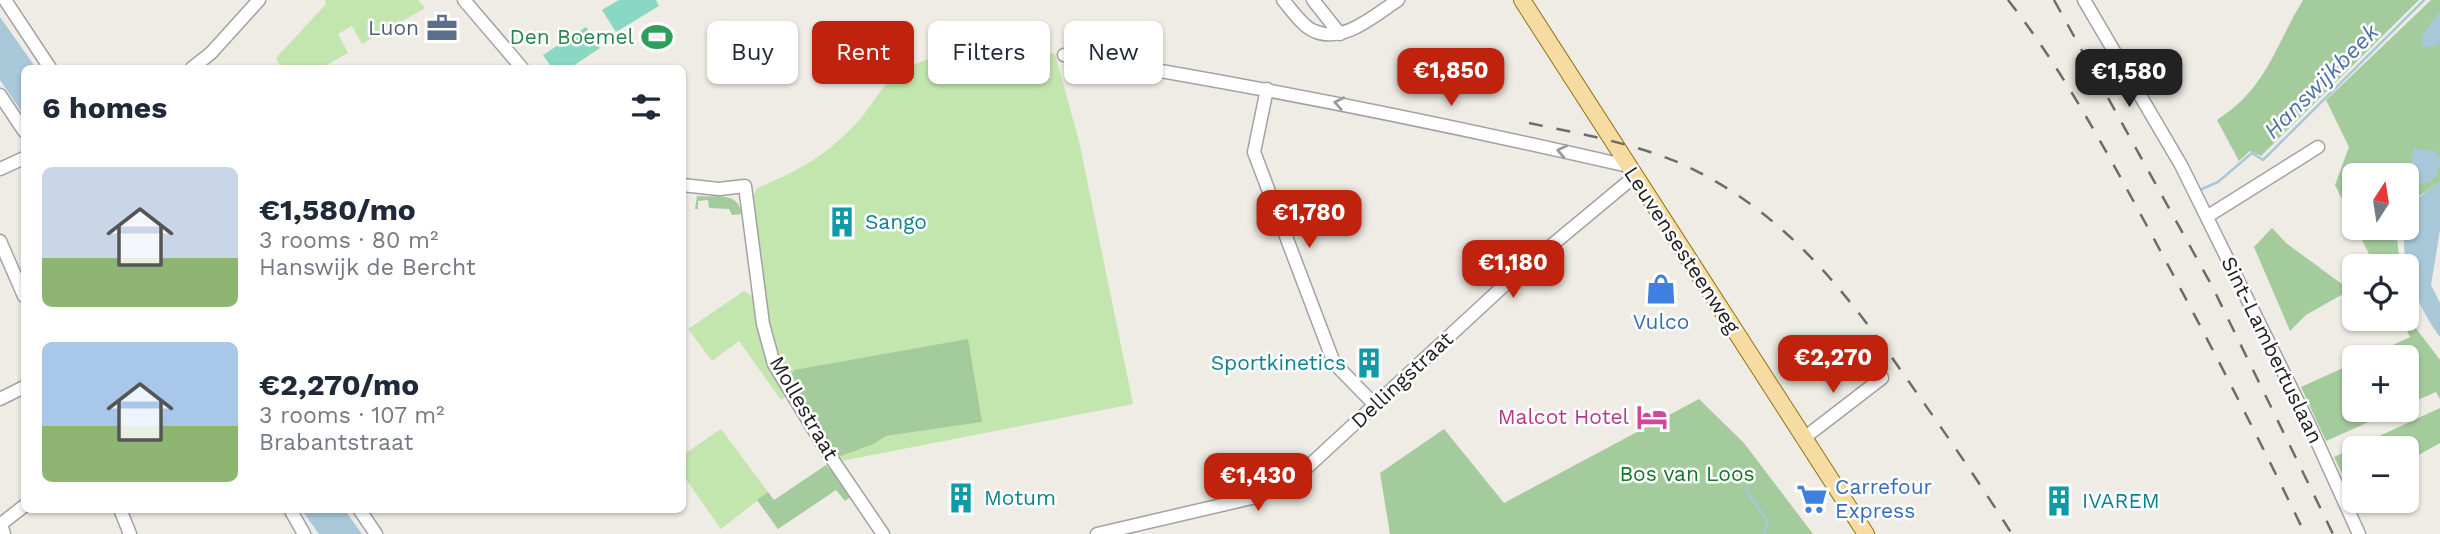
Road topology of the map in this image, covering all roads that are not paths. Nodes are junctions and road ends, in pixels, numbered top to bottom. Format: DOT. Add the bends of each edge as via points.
graph roads {
  1 [pos="5,0"];
  2 [pos="258,0"];
  3 [pos="464,0"];
  4 [pos="1283,0"];
  5 [pos="1313,0"];
  6 [pos="1398,0"];
  7 [pos="1521,0"];
  8 [pos="2084,0"];
  9 [pos="1340,34"];
  10 [pos="48,65"];
  11 [pos="196,65"];
  12 [pos="519,65"];
  13 [pos="1163,72"];
  14 [pos="1267,89"];
  15 [pos="0,95"];
  16 [pos="21,126"];
  17 [pos="2318,147"];
  18 [pos="21,159"];
  19 [pos="0,169"];
  20 [pos="1632,171"];
  21 [pos="686,185"];
  22 [pos="2208,216"];
  23 [pos="0,241"];
  24 [pos="21,289"];
  25 [pos="1882,379"];
  26 [pos="21,388"];
  27 [pos="0,399"];
  28 [pos="1375,405"];
  29 [pos="1804,438"];
  30 [pos="21,508"];
  31 [pos="122,513"];
  32 [pos="292,513"];
  33 [pos="362,513"];
  34 [pos="4,534"];
  35 [pos="130,534"];
  36 [pos="304,534"];
  37 [pos="376,534"];
  38 [pos="883,534"];
  39 [pos="1097,534"];
  40 [pos="1866,534"];
  41 [pos="2359,534"];
  1 -- 10 [label="street"];
  2 -- 11 [label="street"];
  3 -- 12 [label="street"];
  4 -- 9 [label="street" via="1313,31"];
  5 -- 9 [label="street"];
  6 -- 9 [label="street"];
  7 -- 20 [label="main road, Leuvensesteenweg"];
  8 -- 22 [label="street, Sint-Lambertuslaan"];
  13 -- 14 [label="street"];
  20 -- 14 [label="street, one-way" via="1425,120"];
  14 -- 28 [label="street" via="1254,152 1334,363"];
  15 -- 16 [label="street"];
  17 -- 22 [label="street"];
  18 -- 19 [label="street"];
  20 -- 28 [label="street, Dellingstraat"];
  20 -- 29 [label="main road, Leuvensesteenweg"];
  21 -- 38 [label="street, Mollestraat" via="745,186 763,324 774,364"];
  22 -- 41 [label="street, Sint-Lambertuslaan"];
  23 -- 24 [label="street"];
  25 -- 29 [label="street"];
  26 -- 27 [label="street"];
  28 -- 39 [label="street, Dellingstraat" via="1299,475 1256,497"];
  29 -- 40 [label="main road, Leuvensesteenweg"];
  30 -- 34 [label="street" via="3,520"];
  31 -- 35 [label="street"];
  32 -- 36 [label="street"];
  33 -- 37 [label="street"];
}
